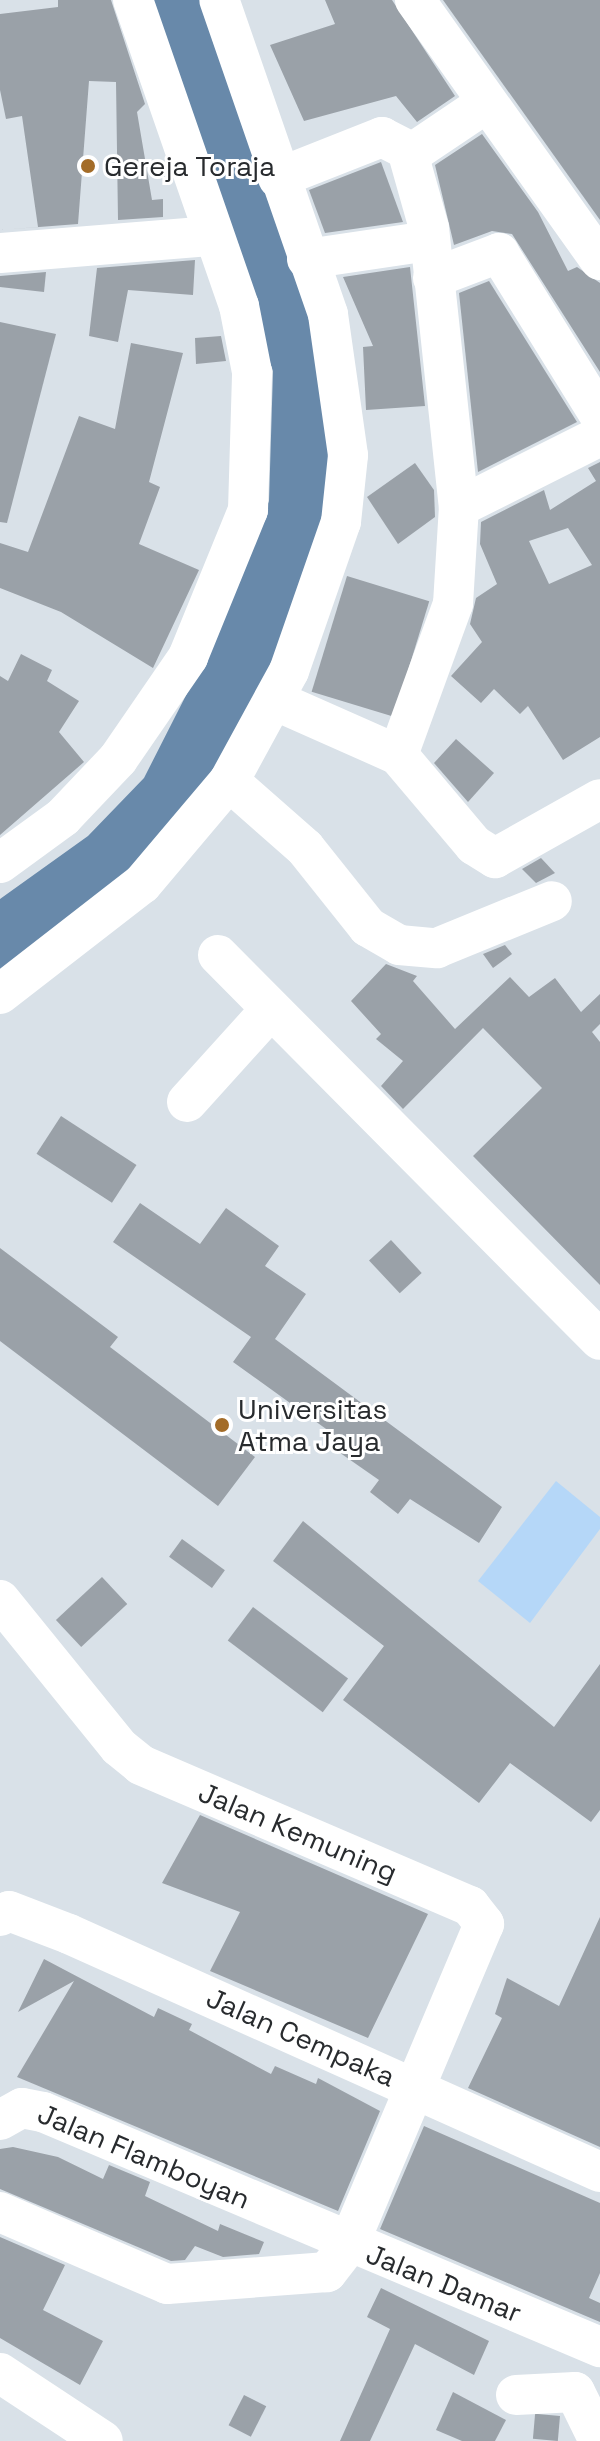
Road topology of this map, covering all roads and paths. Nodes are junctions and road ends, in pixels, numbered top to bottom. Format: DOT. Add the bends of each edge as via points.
graph roads {
  1 [pos="133,0"];
  2 [pos="219,0"];
  3 [pos="415,0"];
  4 [pos="485,104"];
  5 [pos="409,155"];
  6 [pos="278,178"];
  7 [pos="212,236"];
  8 [pos="0,253"];
  9 [pos="307,259"];
  10 [pos="431,259"];
  11 [pos="600,260"];
  12 [pos="600,416"];
  13 [pos="600,436"];
  14 [pos="459,507"];
  15 [pos="274,700"];
  16 [pos="398,755"];
  17 [pos="229,781"];
  18 [pos="600,799"];
  19 [pos="0,863"];
  20 [pos="552,901"];
  21 [pos="218,955"];
  22 [pos="0,994"];
  23 [pos="270,1010"];
  24 [pos="187,1102"];
  25 [pos="600,1340"];
  26 [pos="0,1600"];
  27 [pos="3,1909"];
  28 [pos="417,2087"];
  29 [pos="0,2120"];
  30 [pos="600,2172"];
  31 [pos="0,2212"];
  32 [pos="290,2216"];
  33 [pos="349,2244"];
  34 [pos="600,2347"];
  35 [pos="0,2373"];
  36 [pos="516,2395"];
  37 [pos="103,2441"];
  38 [pos="599,2441"];
  1 -- 7 [label="street"];
  2 -- 6 [label="street"];
  3 -- 4 [label="street"];
  4 -- 5 [label="street"];
  4 -- 11 [label="street"];
  5 -- 6 [label="street" via="382,137"];
  5 -- 10 [label="street"];
  6 -- 9 [label="street"];
  7 -- 8 [label="street"];
  7 -- 19 [label="street" via="252,372 248,510 228,572 188,657 118,759 63,817"];
  9 -- 10 [label="street"];
  9 -- 15 [label="street" via="341,373 348,455 341,522 322,587"];
  10 -- 12 [label="street" via="498,251"];
  10 -- 14 [label="street"];
  13 -- 14 [label="street"];
  14 -- 16 [label="street" via="453,604"];
  15 -- 16 [label="street"];
  15 -- 17 [label="street"];
  16 -- 18 [label="street" via="474,845 495,858"];
  17 -- 20 [label="street" via="305,848 368,927 399,945 437,948"];
  17 -- 22 [label="street" via="142,884"];
  21 -- 23 [label="street"];
  23 -- 24 [label="street"];
  23 -- 25 [label="street"];
  26 -- 28 [label="street, Jalan Kemuning" via="141,1765 483,1915"];
  27 -- 28 [label="street, Jalan Cempaka"];
  28 -- 30 [label="street, Jalan Cempaka"];
  28 -- 33 [label="street"];
  29 -- 32 [label="street, Jalan Flamboyan" via="31,2107"];
  31 -- 33 [label="street" via="151,2279 186,2286 315,2276 327,2272"];
  32 -- 33 [label="street, Jalan Damar"];
  33 -- 34 [label="street, Jalan Damar"];
  35 -- 37 [label="street"];
  36 -- 38 [label="street" via="575,2392"];
}
